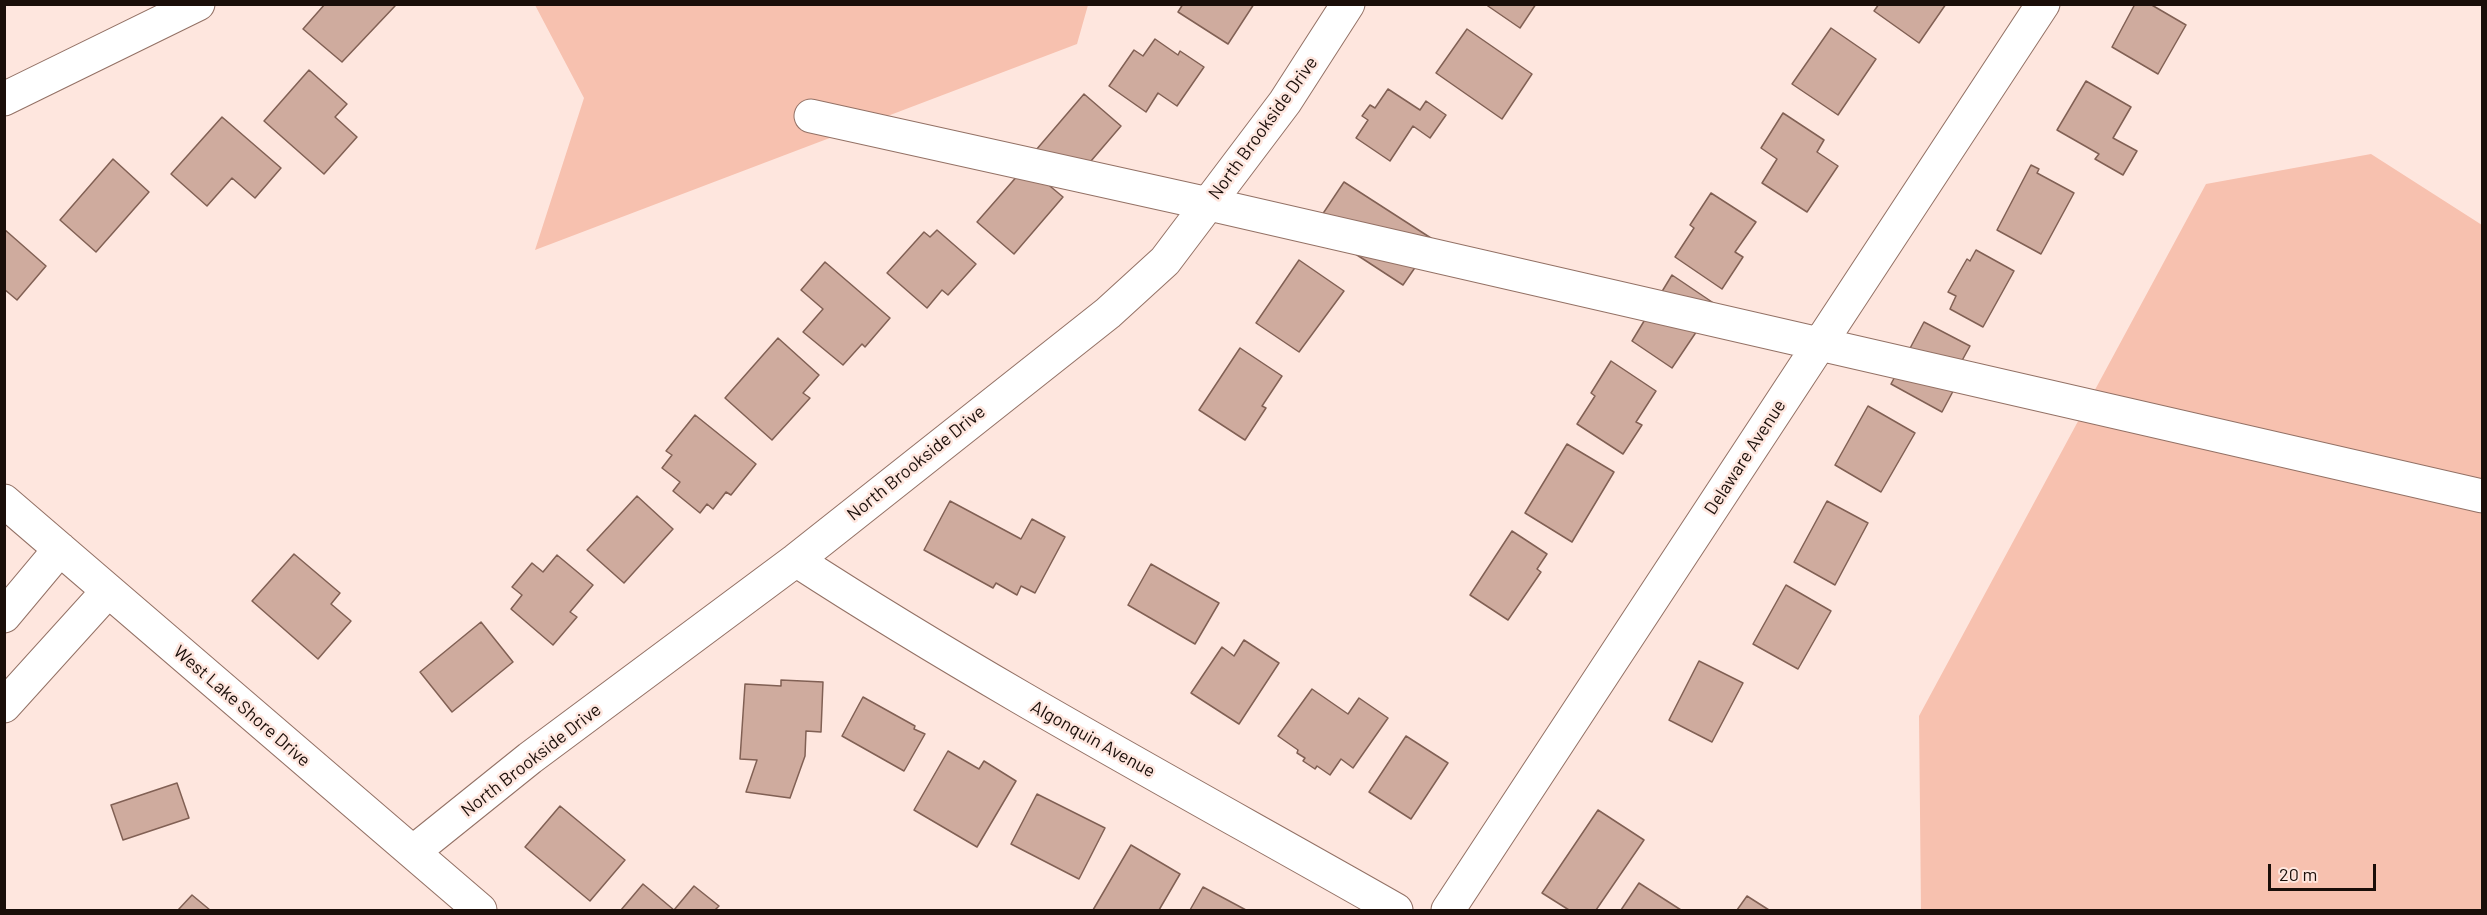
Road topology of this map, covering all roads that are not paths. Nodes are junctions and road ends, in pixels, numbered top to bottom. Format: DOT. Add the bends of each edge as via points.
graph roads {
  1 [pos="198,4"];
  2 [pos="1348,4"];
  3 [pos="2043,4"];
  4 [pos="4,99"];
  5 [pos="810,116"];
  6 [pos="1209,204"];
  7 [pos="1820,343"];
  8 [pos="2482,496"];
  9 [pos="4,501"];
  10 [pos="60,549"];
  11 [pos="796,560"];
  12 [pos="108,591"];
  13 [pos="4,616"];
  14 [pos="4,706"];
  15 [pos="413,852"];
  16 [pos="480,910"];
  17 [pos="1396,910"];
  18 [pos="1448,910"];
  1 -- 4 [label="street"];
  2 -- 6 [label="street, North Brookside Drive" via="1285,102"];
  3 -- 7 [label="street, Delaware Avenue"];
  5 -- 6 [label="street"];
  6 -- 7 [label="street"];
  6 -- 11 [label="street, North Brookside Drive" via="1165,261 1108,314"];
  7 -- 8 [label="street"];
  7 -- 18 [label="street, Delaware Avenue"];
  9 -- 10 [label="street, West Lake Shore Drive"];
  10 -- 12 [label="street, West Lake Shore Drive"];
  10 -- 13 [label="street"];
  11 -- 15 [label="street, North Brookside Drive" via="530,759"];
  11 -- 17 [label="street, Algonquin Avenue" via="1030,705"];
  12 -- 14 [label="street"];
  12 -- 15 [label="street, West Lake Shore Drive"];
  15 -- 16 [label="street, West Lake Shore Drive"];
}
